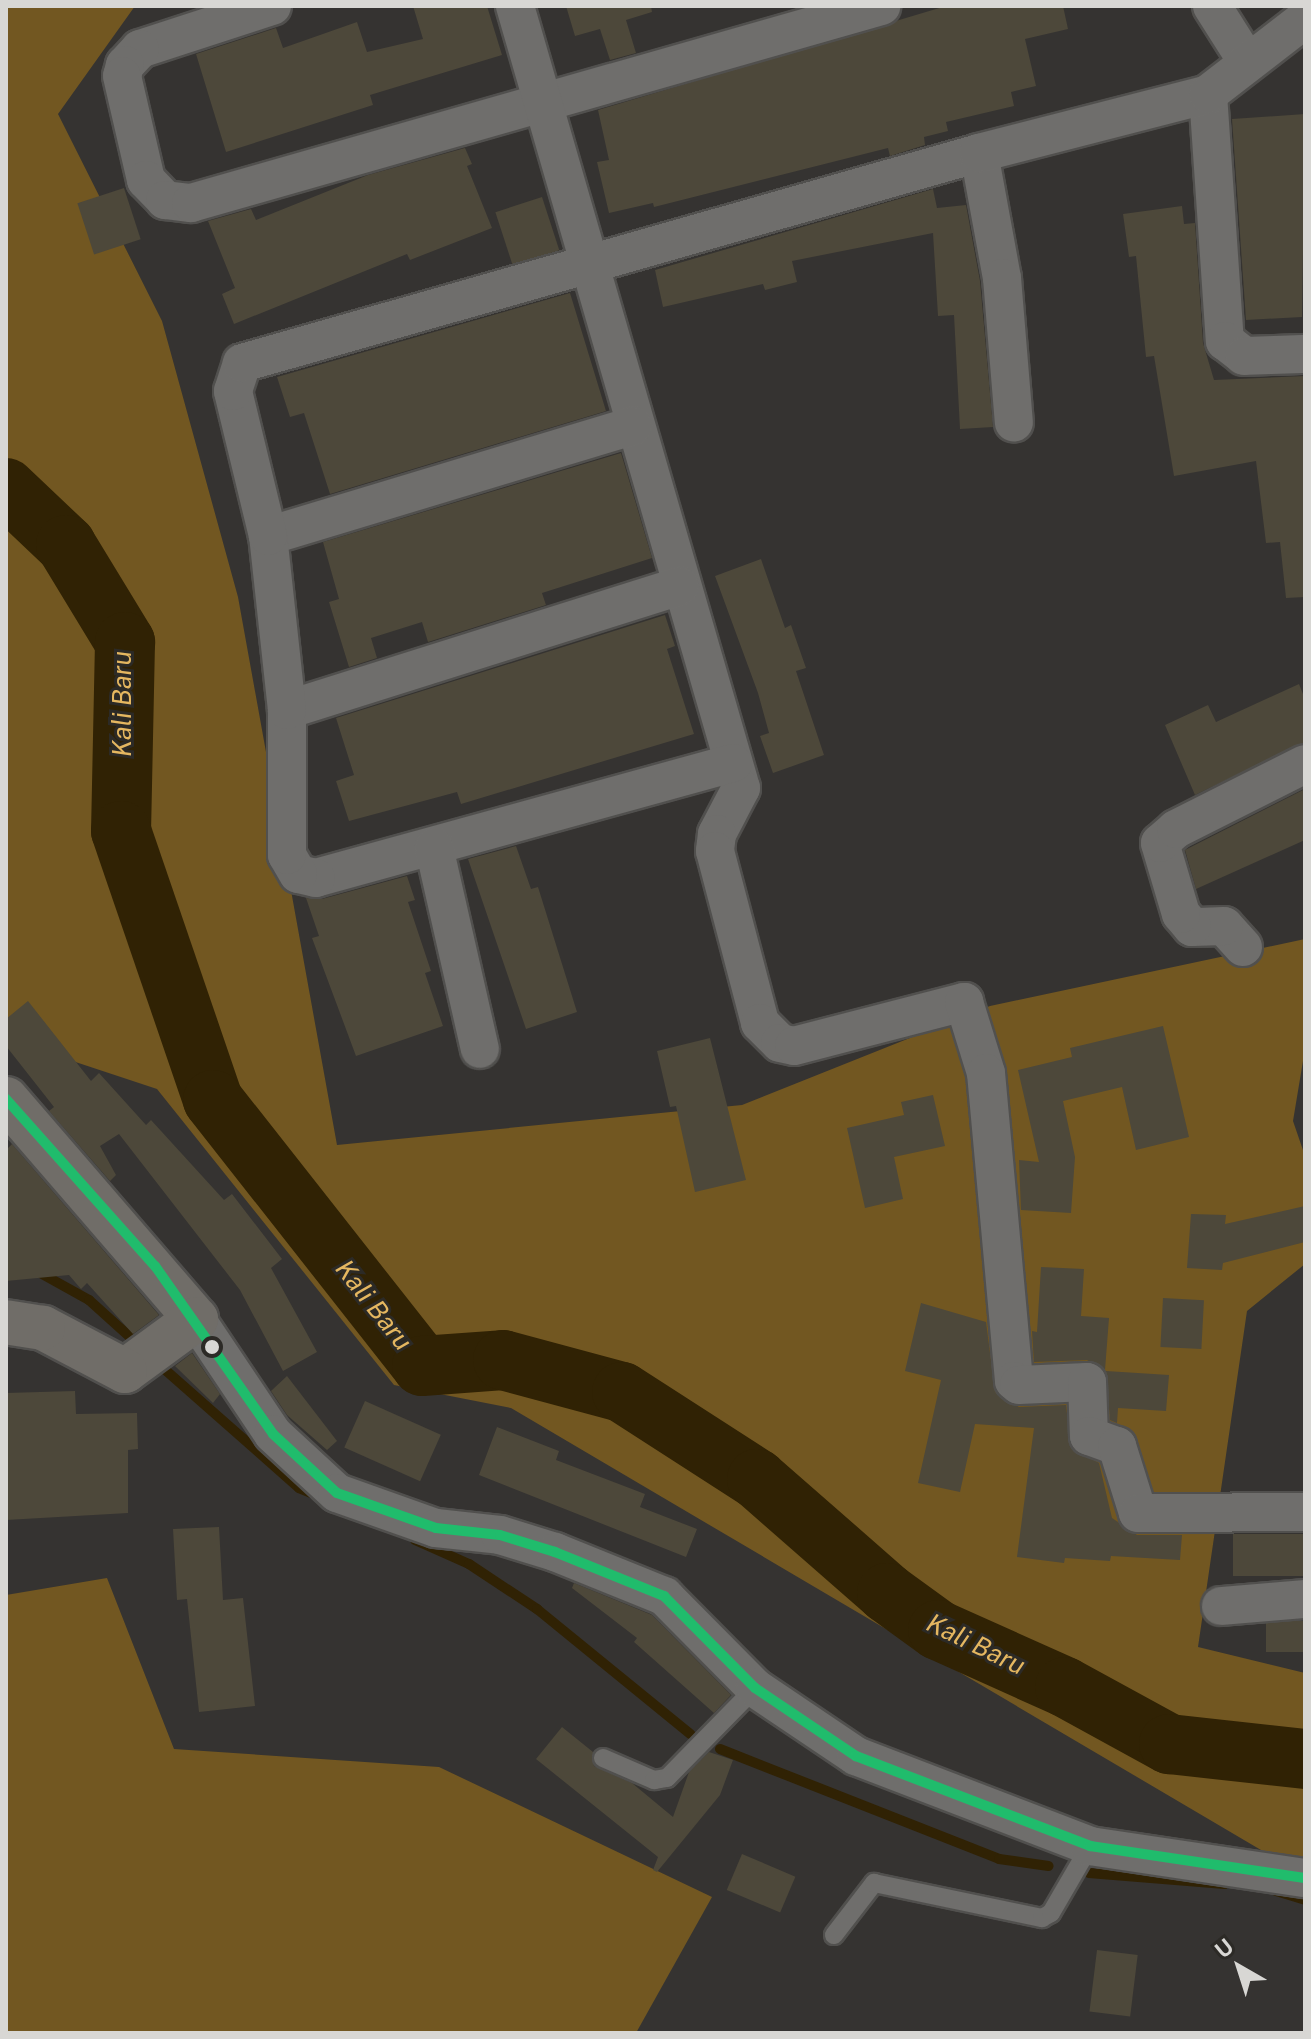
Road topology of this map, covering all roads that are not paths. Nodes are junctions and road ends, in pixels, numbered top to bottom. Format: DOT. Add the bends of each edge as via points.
graph roads {
  1 [pos="272,6"];
  2 [pos="515,6"];
  3 [pos="881,6"];
  4 [pos="1212,6"];
  5 [pos="1305,19"];
  6 [pos="1248,63"];
  7 [pos="1208,94"];
  8 [pos="543,104"];
  9 [pos="979,153"];
  10 [pos="586,267"];
  11 [pos="1305,354"];
  12 [pos="1014,423"];
  13 [pos="633,426"];
  14 [pos="268,536"];
  15 [pos="680,586"];
  16 [pos="287,710"];
  17 [pos="733,763"];
  18 [pos="1305,764"];
  19 [pos="434,847"];
  20 [pos="1243,947"];
  21 [pos="480,1049"];
  22 [pos="6,1099"];
  23 [pos="196,1319"];
  24 [pos="6,1322"];
  25 [pos="1305,1512"];
  26 [pos="1305,1599"];
  27 [pos="1221,1606"];
  28 [pos="755,1688"];
  29 [pos="603,1758"];
  30 [pos="1090,1846"];
  31 [pos="1305,1878"];
  32 [pos="834,1935"];
  1 -- 8 [label="street" via="140,49 125,65 122,76 146,180 165,200 191,203"];
  2 -- 8 [label="street"];
  3 -- 8 [label="street"];
  4 -- 6 [label="street"];
  5 -- 6 [label="street"];
  6 -- 7 [label="street"];
  7 -- 9 [label="street"];
  7 -- 11 [label="street" via="1225,341 1244,356"];
  8 -- 10 [label="street"];
  9 -- 10 [label="street"];
  9 -- 12 [label="street" via="1002,278"];
  10 -- 13 [label="street"];
  10 -- 14 [label="street" via="242,363 233,391"];
  13 -- 14 [label="street"];
  13 -- 15 [label="street"];
  14 -- 16 [label="street"];
  15 -- 16 [label="street"];
  15 -- 17 [label="street"];
  16 -- 19 [label="street" via="287,855 295,872 316,878"];
  17 -- 19 [label="street"];
  17 -- 25 [label="street" via="741,788 717,834 715,851 753,1002 769,1035 794,1046 946,1002 959,1000 970,1009 986,1073 1008,1269 1014,1381 1087,1382 1089,1436 1117,1446 1138,1513"];
  18 -- 20 [label="street" via="1176,829 1160,843 1181,914 1192,927 1224,926"];
  19 -- 21 [label="street"];
  22 -- 23 [label="street"];
  23 -- 24 [label="street" via="143,1359 108,1367 43,1328"];
  23 -- 28 [label="street" via="273,1434 337,1493 412,1521 500,1535 613,1571 664,1596"];
  26 -- 27 [label="street"];
  28 -- 29 [label="lane" via="667,1778 654,1780"];
  28 -- 30 [label="street" via="856,1756"];
  30 -- 31 [label="street"];
  30 -- 32 [label="lane" via="1051,1913 1042,1918 874,1883"];
}
